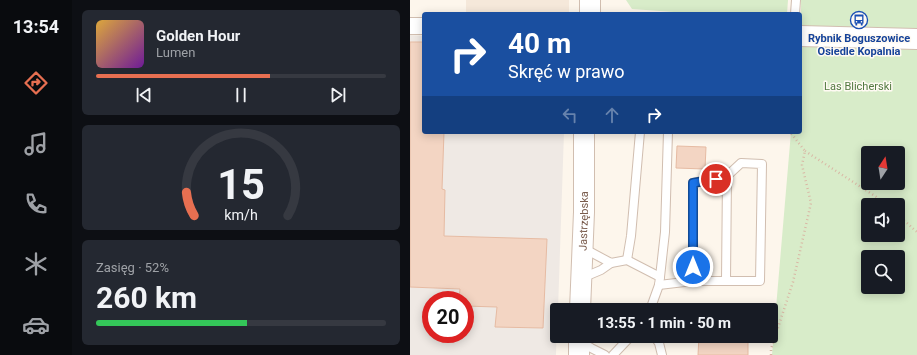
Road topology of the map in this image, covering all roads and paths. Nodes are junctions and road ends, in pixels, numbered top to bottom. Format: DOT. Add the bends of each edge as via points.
graph roads {
  1 [pos="590,0"];
  2 [pos="796,0"];
  3 [pos="590,12"];
  4 [pos="795,12"];
  5 [pos="410,26"];
  6 [pos="422,26"];
  7 [pos="802,36"];
  8 [pos="917,39"];
  9 [pos="584,134"];
  10 [pos="640,134"];
  11 [pos="668,134"];
  12 [pos="791,134"];
  13 [pos="804,151"];
  14 [pos="727,176"];
  15 [pos="878,198"];
  16 [pos="905,221"];
  17 [pos="917,232"];
  18 [pos="583,248"];
  19 [pos="627,260"];
  20 [pos="611,263"];
  21 [pos="581,278"];
  22 [pos="659,281"];
  23 [pos="693,281"];
  24 [pos="726,281"];
  25 [pos="580,303"];
  26 [pos="652,303"];
  27 [pos="625,343"];
  28 [pos="658,343"];
  29 [pos="579,344"];
  30 [pos="605,355"];
  31 [pos="613,355"];
  32 [pos="662,355"];
  33 [pos="771,355"];
  1 -- 3 [label="street"];
  2 -- 4 [label="lane"];
  5 -- 6 [label="street"];
  7 -- 8 [label="street"];
  9 -- 18 [label="street, Jastrzębska"];
  10 -- 19 [label="lane"];
  11 -- 22 [label="lane" via="665,232"];
  12 -- 13 [label="path"];
  13 -- 15 [label="path"];
  13 -- 33 [label="path" via="802,165 811,203 793,282"];
  14 -- 23 [label="lane" via="693,183"];
  14 -- 24 [label="lane"];
  14 -- 24 [label="lane" via="741,164 762,164 760,281"];
  16 -- 17 [label="path"];
  18 -- 20 [label="lane"];
  18 -- 21 [label="street, Jastrzębska"];
  19 -- 20 [label="lane"];
  19 -- 22 [label="lane"];
  20 -- 21 [label="lane"];
  21 -- 25 [label="street, Jastrzębska"];
  22 -- 23 [label="lane"];
  22 -- 26 [label="lane"];
  23 -- 24 [label="lane"];
  27 -- 31 [label="lane"];
  28 -- 32 [label="lane"];
  29 -- 30 [label="lane"];
}
